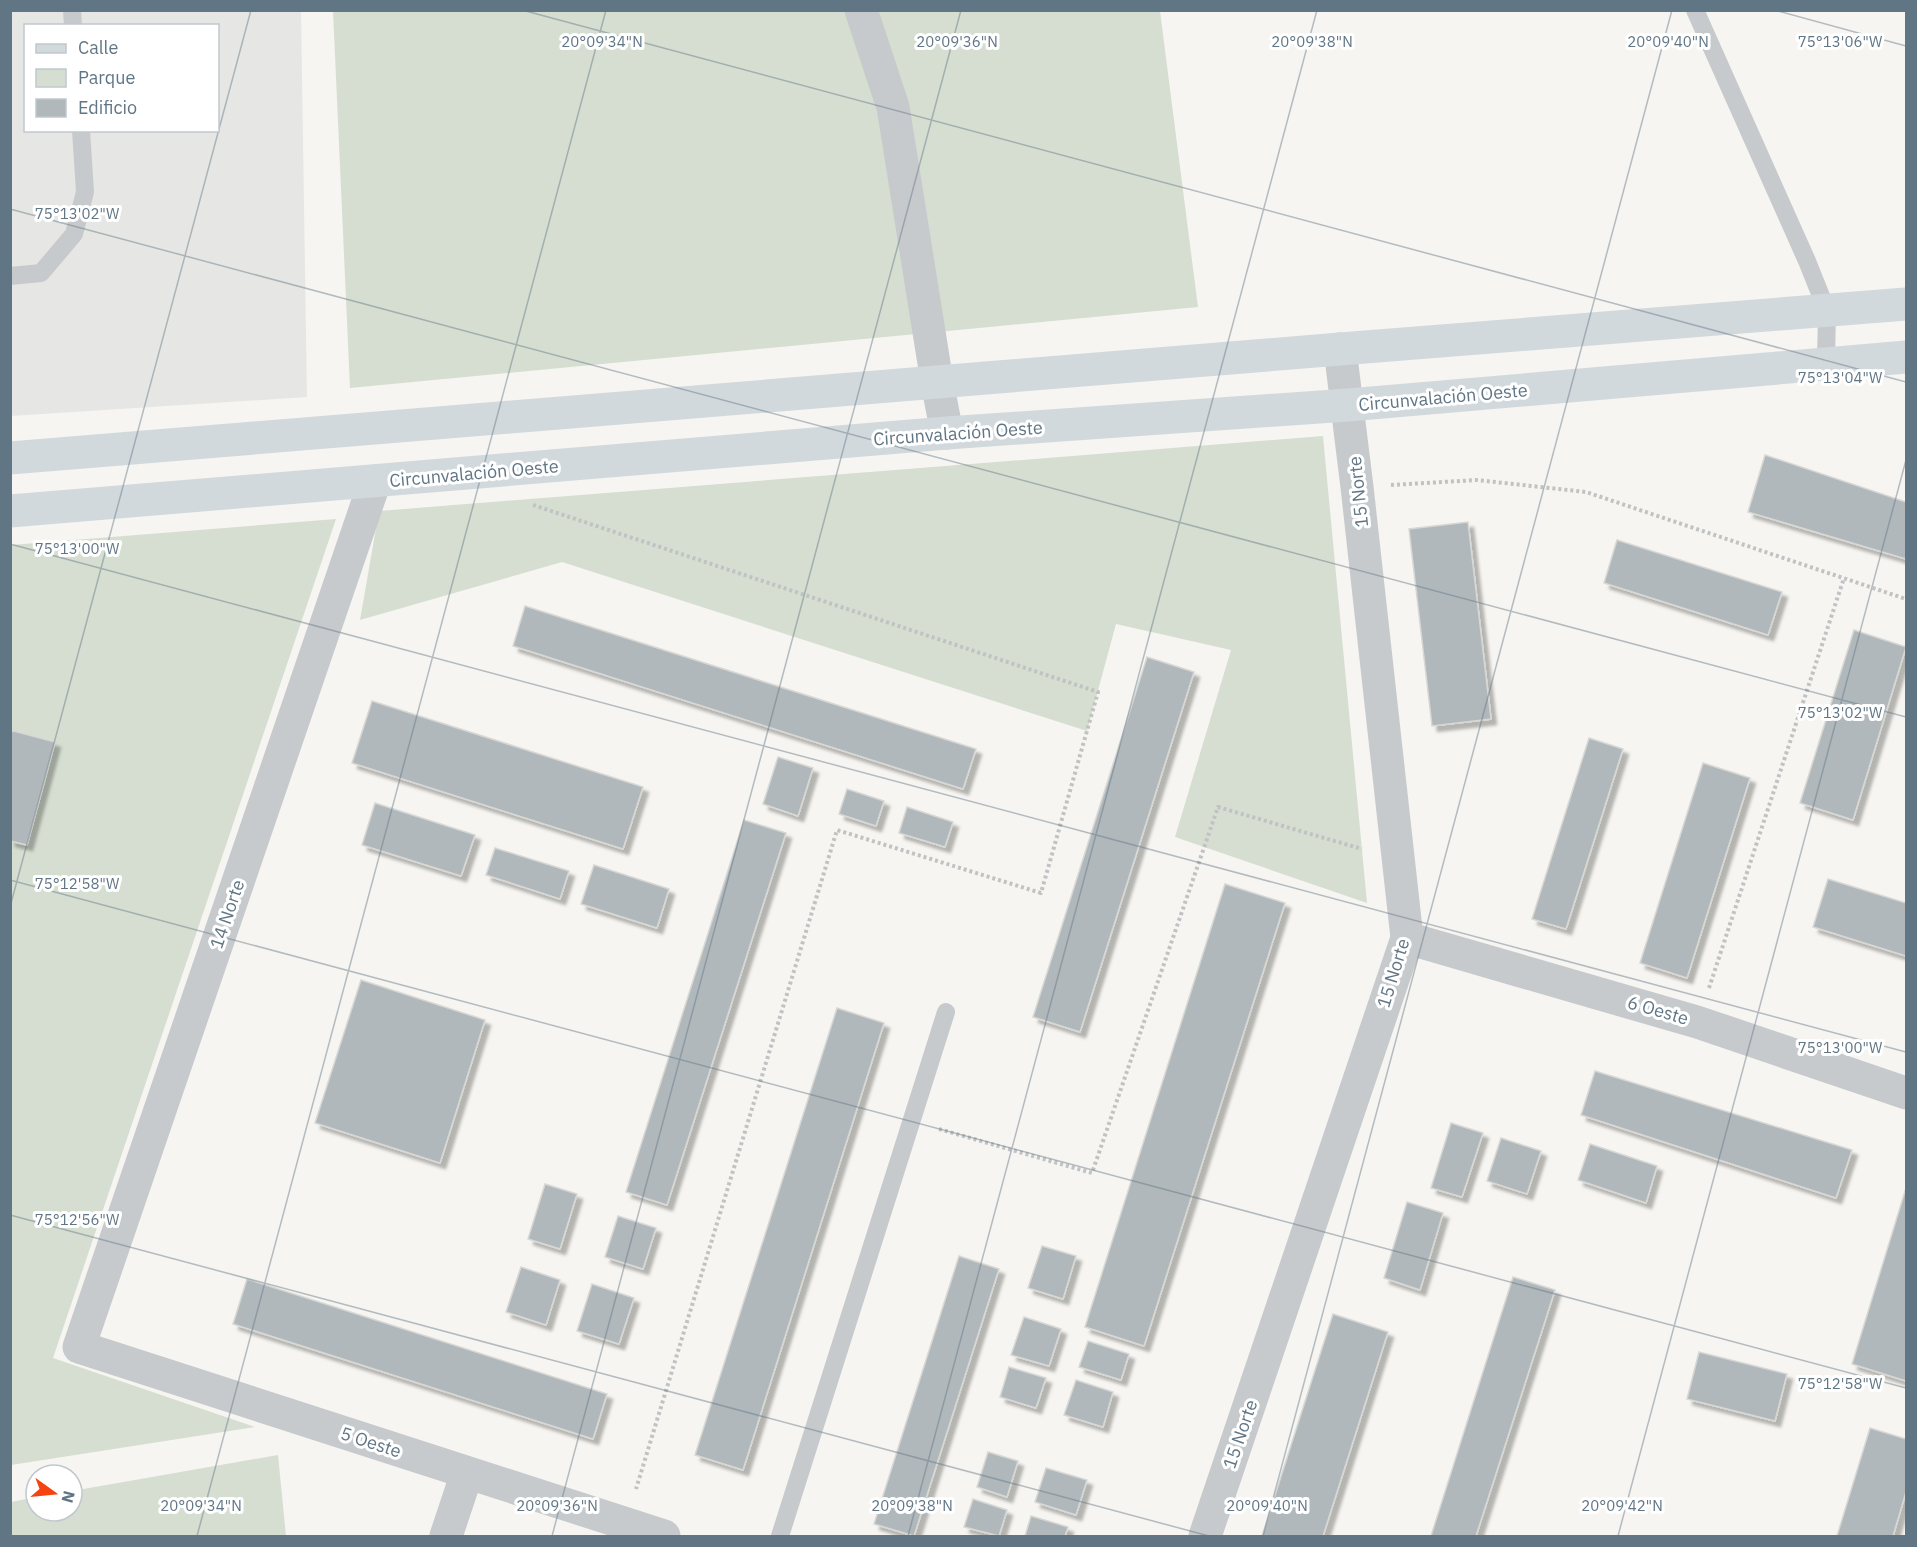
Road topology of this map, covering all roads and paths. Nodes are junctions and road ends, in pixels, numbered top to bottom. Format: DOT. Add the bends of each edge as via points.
graph roads {
  1 [pos="861,10"];
  2 [pos="1695,10"];
  3 [pos="81,132"];
  4 [pos="10,276"];
  5 [pos="1906,304"];
  6 [pos="1827,310"];
  7 [pos="1340,349"];
  8 [pos="1906,357"];
  9 [pos="1826,363"];
  10 [pos="937,382"];
  11 [pos="1348,405"];
  12 [pos="947,433"];
  13 [pos="10,458"];
  14 [pos="375,481"];
  15 [pos="1357,487"];
  16 [pos="523,502"];
  17 [pos="10,511"];
  18 [pos="1844,578"];
  19 [pos="1906,599"];
  20 [pos="1398,859"];
  21 [pos="1407,938"];
  22 [pos="946,1012"];
  23 [pos="1698,1022"];
  24 [pos="1906,1093"];
  25 [pos="911,1121"];
  26 [pos="79,1347"];
  27 [pos="467,1473"];
  28 [pos="625,1524"];
  29 [pos="446,1536"];
  30 [pos="664,1536"];
  31 [pos="780,1536"];
  32 [pos="1205,1536"];
  1 -- 10 [label="street" via="893,107"];
  2 -- 6 [label="lane"];
  3 -- 4 [label="lane" via="85,192 74,234 41,273"];
  5 -- 6 [label="main road"];
  6 -- 7 [label="main road"];
  6 -- 9 [label="lane"];
  7 -- 10 [label="main road"];
  7 -- 11 [label="street, 15 Norte"];
  8 -- 9 [label="main road, Circunvalación Oeste"];
  9 -- 11 [label="main road, Circunvalación Oeste"];
  10 -- 12 [label="street"];
  10 -- 13 [label="main road"];
  11 -- 12 [label="main road, Circunvalación Oeste"];
  11 -- 15 [label="street, 15 Norte"];
  12 -- 14 [label="main road, Circunvalación Oeste"];
  14 -- 17 [label="main road, Circunvalación Oeste"];
  14 -- 26 [label="street, 14 Norte"];
  15 -- 18 [label="path" via="1478,480 1586,492"];
  15 -- 20 [label="street, 15 Norte"];
  16 -- 28 [label="path" via="1098,692 1041,893 837,830"];
  18 -- 19 [label="path"];
  18 -- 23 [label="path"];
  20 -- 21 [label="street, 15 Norte"];
  20 -- 25 [label="path" via="1218,807 1092,1173"];
  21 -- 23 [label="street, 6 Oeste"];
  21 -- 32 [label="street, 15 Norte"];
  22 -- 25 [label="lane"];
  23 -- 24 [label="street, 6 Oeste"];
  25 -- 31 [label="lane"];
  26 -- 27 [label="street, 5 Oeste"];
  27 -- 28 [label="street, 5 Oeste"];
  27 -- 29 [label="street"];
  28 -- 30 [label="street, 5 Oeste"];
}
